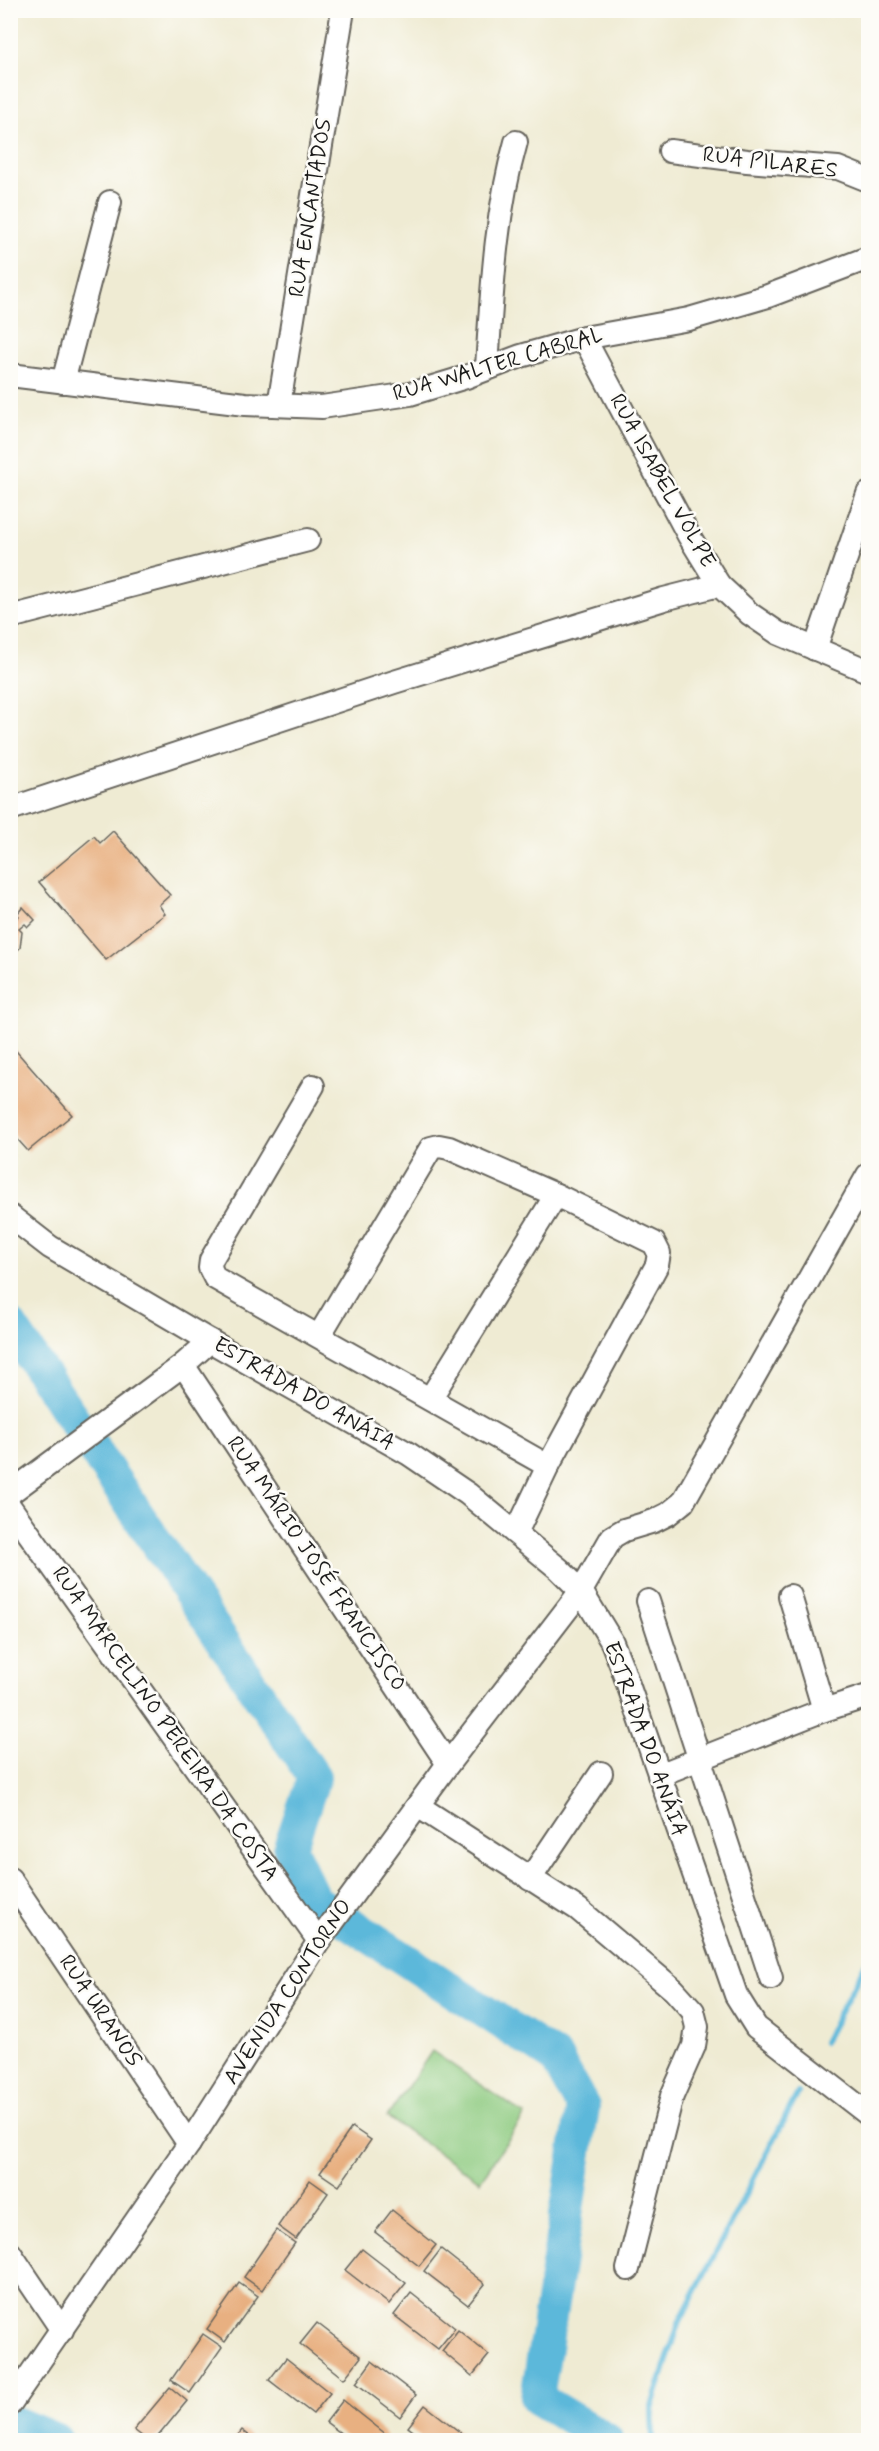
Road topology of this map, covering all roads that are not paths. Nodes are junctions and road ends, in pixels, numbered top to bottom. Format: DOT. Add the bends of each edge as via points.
graph roads {
  1 [pos="343,10"];
  2 [pos="516,142"];
  3 [pos="670,152"];
  4 [pos="868,180"];
  5 [pos="110,202"];
  6 [pos="868,258"];
  7 [pos="584,338"];
  8 [pos="487,367"];
  9 [pos="10,375"];
  10 [pos="63,382"];
  11 [pos="279,405"];
  12 [pos="868,494"];
  13 [pos="308,540"];
  14 [pos="719,585"];
  15 [pos="10,616"];
  16 [pos="815,649"];
  17 [pos="868,671"];
  18 [pos="10,809"];
  19 [pos="314,1086"];
  20 [pos="868,1175"];
  21 [pos="556,1195"];
  22 [pos="10,1216"];
  23 [pos="319,1336"];
  24 [pos="210,1341"];
  25 [pos="183,1365"];
  26 [pos="430,1399"];
  27 [pos="548,1466"];
  28 [pos="10,1493"];
  29 [pos="10,1507"];
  30 [pos="516,1533"];
  31 [pos="582,1591"];
  32 [pos="790,1596"];
  33 [pos="648,1601"];
  34 [pos="868,1696"];
  35 [pos="824,1710"];
  36 [pos="699,1758"];
  37 [pos="448,1764"];
  38 [pos="601,1773"];
  39 [pos="659,1775"];
  40 [pos="418,1806"];
  41 [pos="10,1879"];
  42 [pos="530,1879"];
  43 [pos="321,1938"];
  44 [pos="771,1978"];
  45 [pos="868,2114"];
  46 [pos="189,2144"];
  47 [pos="10,2253"];
  48 [pos="628,2269"];
  49 [pos="62,2330"];
  50 [pos="15,2398"];
  1 -- 11 [label="street, RUA ENCANTADOS"];
  2 -- 8 [label="street" via="496,242"];
  3 -- 4 [label="street, RUA PILARES" via="838,168"];
  5 -- 10 [label="street"];
  6 -- 7 [label="street, RUA WALTER CABRAL" via="768,296 689,319"];
  7 -- 8 [label="street, RUA WALTER CABRAL"];
  7 -- 14 [label="street, RUA ISABEL VOLPE" via="688,536"];
  8 -- 11 [label="street, RUA WALTER CABRAL" via="410,394 322,407"];
  9 -- 10 [label="street, RUA WALTER CABRAL"];
  10 -- 11 [label="street, RUA WALTER CABRAL"];
  12 -- 16 [label="street"];
  13 -- 15 [label="street"];
  14 -- 16 [label="street, RUA ISABEL VOLPE" via="778,633"];
  14 -- 18 [label="street" via="664,598 394,681"];
  16 -- 17 [label="street, RUA ISABEL VOLPE"];
  19 -- 23 [label="street" via="211,1260 210,1268 215,1278"];
  20 -- 31 [label="street, AVENIDA CONTORNO" via="683,1502 654,1521 612,1537"];
  21 -- 23 [label="street" via="449,1148 431,1148"];
  21 -- 26 [label="street"];
  21 -- 27 [label="street" via="654,1244 659,1253 657,1265"];
  22 -- 24 [label="street, ESTRADA DO ANÁIA" via="50,1247"];
  23 -- 26 [label="street"];
  24 -- 25 [label="street"];
  24 -- 30 [label="street, ESTRADA DO ANÁIA" via="409,1454"];
  25 -- 28 [label="street"];
  25 -- 37 [label="street, RUA MÁRIO JOSÉ FRANCISCO"];
  26 -- 27 [label="street"];
  27 -- 30 [label="street"];
  29 -- 43 [label="street, RUA MARCELINO PEREIRA DA COSTA"];
  30 -- 31 [label="street, ESTRADA DO ANÁIA"];
  31 -- 37 [label="street, AVENIDA CONTORNO"];
  31 -- 39 [label="street, ESTRADA DO ANÁIA" via="612,1642"];
  32 -- 35 [label="street"];
  33 -- 36 [label="street"];
  34 -- 35 [label="street"];
  35 -- 36 [label="street"];
  36 -- 39 [label="street"];
  36 -- 44 [label="street"];
  37 -- 40 [label="street, AVENIDA CONTORNO"];
  38 -- 42 [label="street"];
  39 -- 45 [label="street, ESTRADA DO ANÁIA" via="736,1995 746,2013 756,2027"];
  40 -- 42 [label="street"];
  40 -- 43 [label="street, AVENIDA CONTORNO"];
  41 -- 46 [label="street, RUA URANOS"];
  42 -- 48 [label="street" via="578,1910 674,1990 693,2011 697,2027 694,2046 672,2096"];
  43 -- 46 [label="street, AVENIDA CONTORNO"];
  46 -- 49 [label="street, AVENIDA CONTORNO"];
  47 -- 49 [label="street"];
  49 -- 50 [label="street, AVENIDA CONTORNO"];
}
